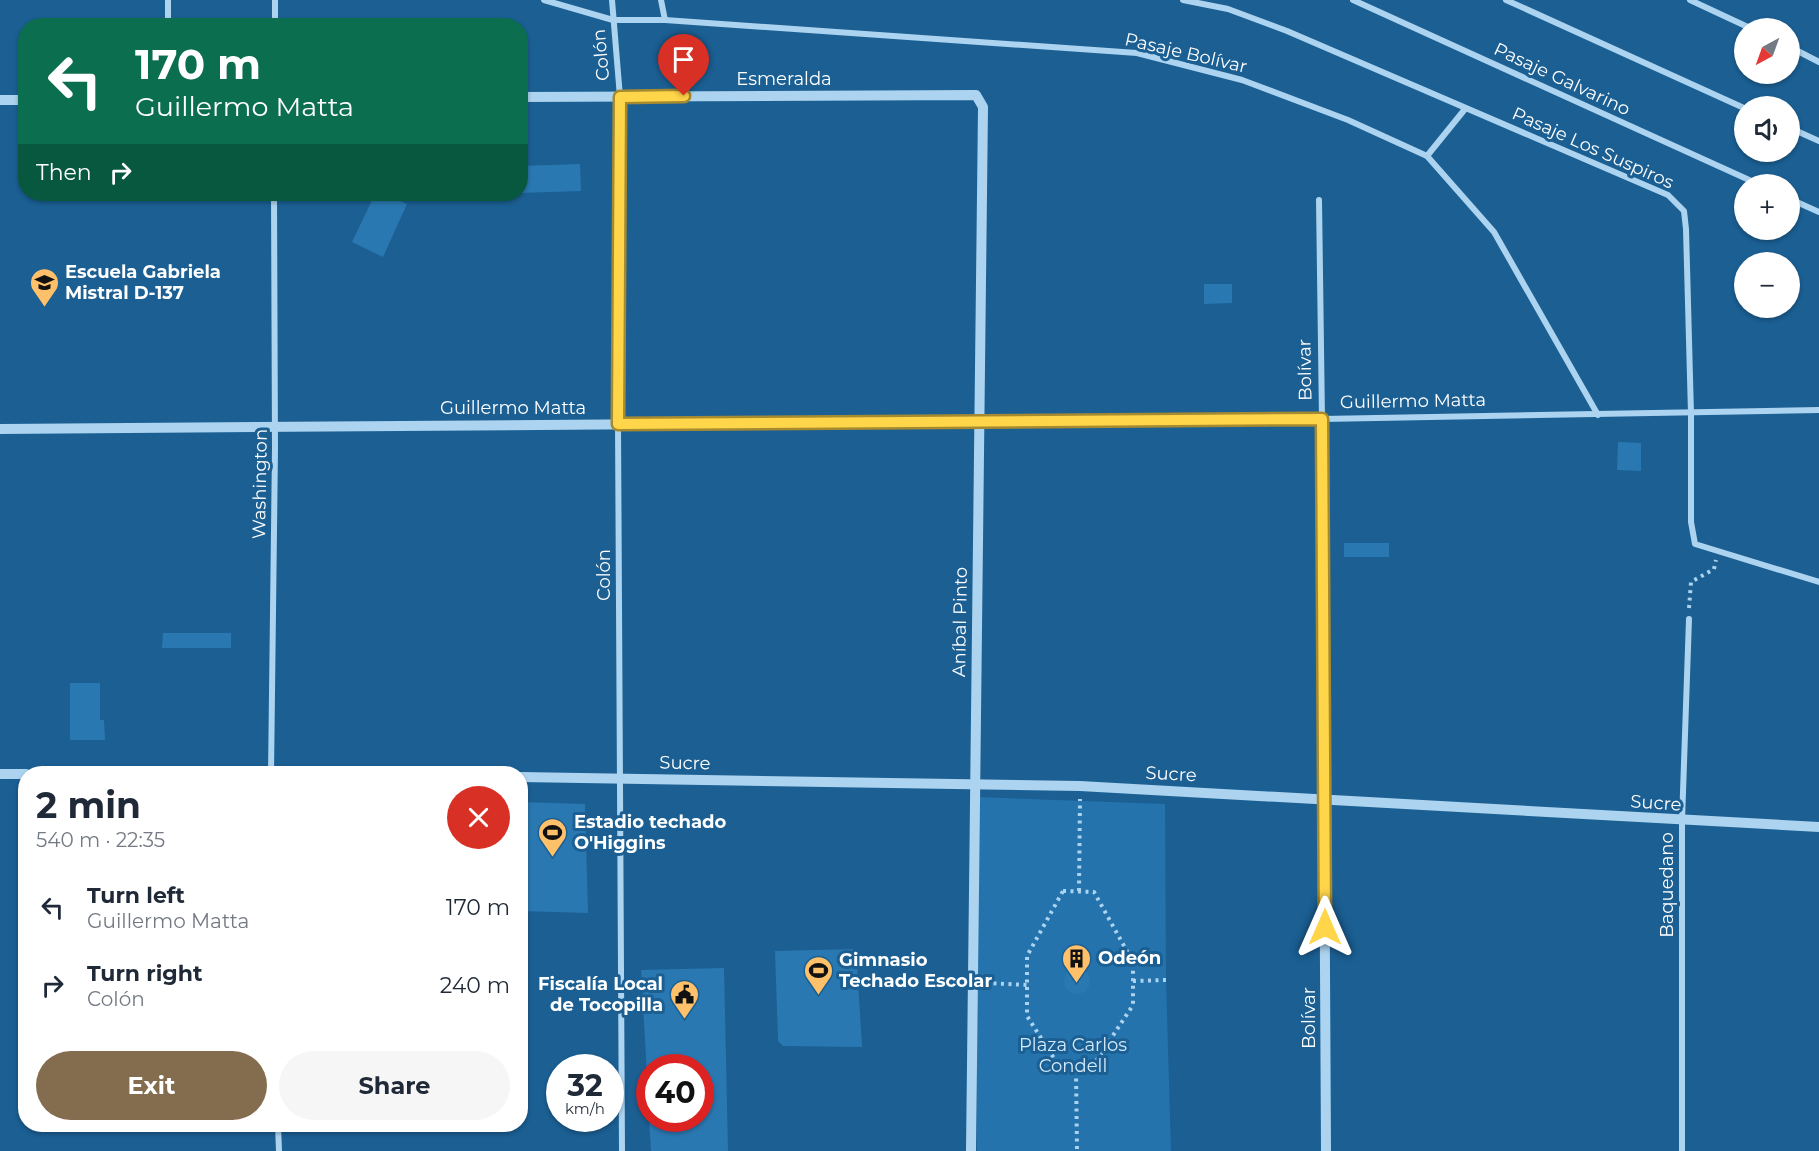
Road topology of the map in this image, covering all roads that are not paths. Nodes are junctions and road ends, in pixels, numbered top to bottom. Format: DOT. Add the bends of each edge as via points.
graph roads {
  1 [pos="168,0"];
  2 [pos="275,0"];
  3 [pos="544,0"];
  4 [pos="612,0"];
  5 [pos="661,0"];
  6 [pos="1183,0"];
  7 [pos="1353,0"];
  8 [pos="1506,0"];
  9 [pos="1690,0"];
  10 [pos="168,18"];
  11 [pos="274,18"];
  12 [pos="613,20"];
  13 [pos="665,20"];
  14 [pos="1734,21"];
  15 [pos="1800,53"];
  16 [pos="1819,62"];
  17 [pos="976,94"];
  18 [pos="528,97"];
  19 [pos="620,97"];
  20 [pos="0,100"];
  21 [pos="18,100"];
  22 [pos="1734,103"];
  23 [pos="1465,109"];
  24 [pos="1800,132"];
  25 [pos="1819,141"];
  26 [pos="1427,156"];
  27 [pos="1736,174"];
  28 [pos="1319,200"];
  29 [pos="274,201"];
  30 [pos="1800,203"];
  31 [pos="1819,212"];
  32 [pos="1819,410"];
  33 [pos="1691,414"];
  34 [pos="1598,415"];
  35 [pos="1322,419"];
  36 [pos="978,421"];
  37 [pos="618,424"];
  38 [pos="276,427"];
  39 [pos="0,429"];
  40 [pos="1819,582"];
  41 [pos="1689,619"];
  42 [pos="271,766"];
  43 [pos="0,774"];
  44 [pos="18,774"];
  45 [pos="528,777"];
  46 [pos="620,778"];
  47 [pos="975,784"];
  48 [pos="1324,798"];
  49 [pos="1682,821"];
  50 [pos="1819,827"];
  51 [pos="278,1132"];
  52 [pos="279,1151"];
  53 [pos="622,1151"];
  54 [pos="971,1151"];
  55 [pos="1326,1151"];
  56 [pos="1682,1151"];
  1 -- 10 [label="street"];
  2 -- 11 [label="street"];
  3 -- 12 [label="street, Pasaje Bolívar"];
  4 -- 12 [label="street, Colón"];
  5 -- 13 [label="street"];
  6 -- 23 [label="street, Pasaje Los Suspiros" via="1228,9 1287,31"];
  7 -- 27 [label="street, Pasaje Galvarino"];
  8 -- 22 [label="street"];
  9 -- 14 [label="street"];
  12 -- 13 [label="street, Pasaje Bolívar"];
  12 -- 19 [label="street, Colón"];
  13 -- 26 [label="street, Pasaje Bolívar" via="1137,53 1242,80 1348,120"];
  15 -- 16 [label="street"];
  17 -- 19 [label="street, Esmeralda"];
  17 -- 36 [label="street, Aníbal Pinto" via="983,107"];
  18 -- 19 [label="street, Esmeralda"];
  19 -- 37 [label="street, Colón"];
  20 -- 21 [label="street"];
  23 -- 26 [label="street"];
  23 -- 33 [label="street, Pasaje Los Suspiros" via="1668,195 1684,211"];
  24 -- 25 [label="street"];
  26 -- 34 [label="street, Pasaje Bolívar" via="1494,232"];
  28 -- 35 [label="street, Bolívar"];
  29 -- 38 [label="street, Washington"];
  30 -- 31 [label="street"];
  32 -- 33 [label="street, Guillermo Matta"];
  33 -- 34 [label="street, Guillermo Matta"];
  33 -- 40 [label="street" via="1691,522 1695,544"];
  34 -- 35 [label="street, Guillermo Matta"];
  35 -- 36 [label="street, Guillermo Matta"];
  35 -- 48 [label="street, Bolívar"];
  36 -- 37 [label="street, Guillermo Matta"];
  36 -- 47 [label="street, Aníbal Pinto"];
  37 -- 38 [label="street, Guillermo Matta"];
  37 -- 46 [label="street, Colón"];
  38 -- 39 [label="street, Guillermo Matta"];
  38 -- 42 [label="street, Washington"];
  41 -- 49 [label="street, Baquedano"];
  43 -- 44 [label="street"];
  45 -- 46 [label="street, Sucre"];
  46 -- 47 [label="street, Sucre"];
  46 -- 53 [label="street, Colón"];
  47 -- 48 [label="street, Sucre"];
  47 -- 54 [label="street, Aníbal Pinto"];
  48 -- 49 [label="street, Sucre"];
  48 -- 55 [label="street, Bolívar"];
  49 -- 50 [label="street, Sucre"];
  49 -- 56 [label="street, Baquedano"];
  51 -- 52 [label="street"];
}
